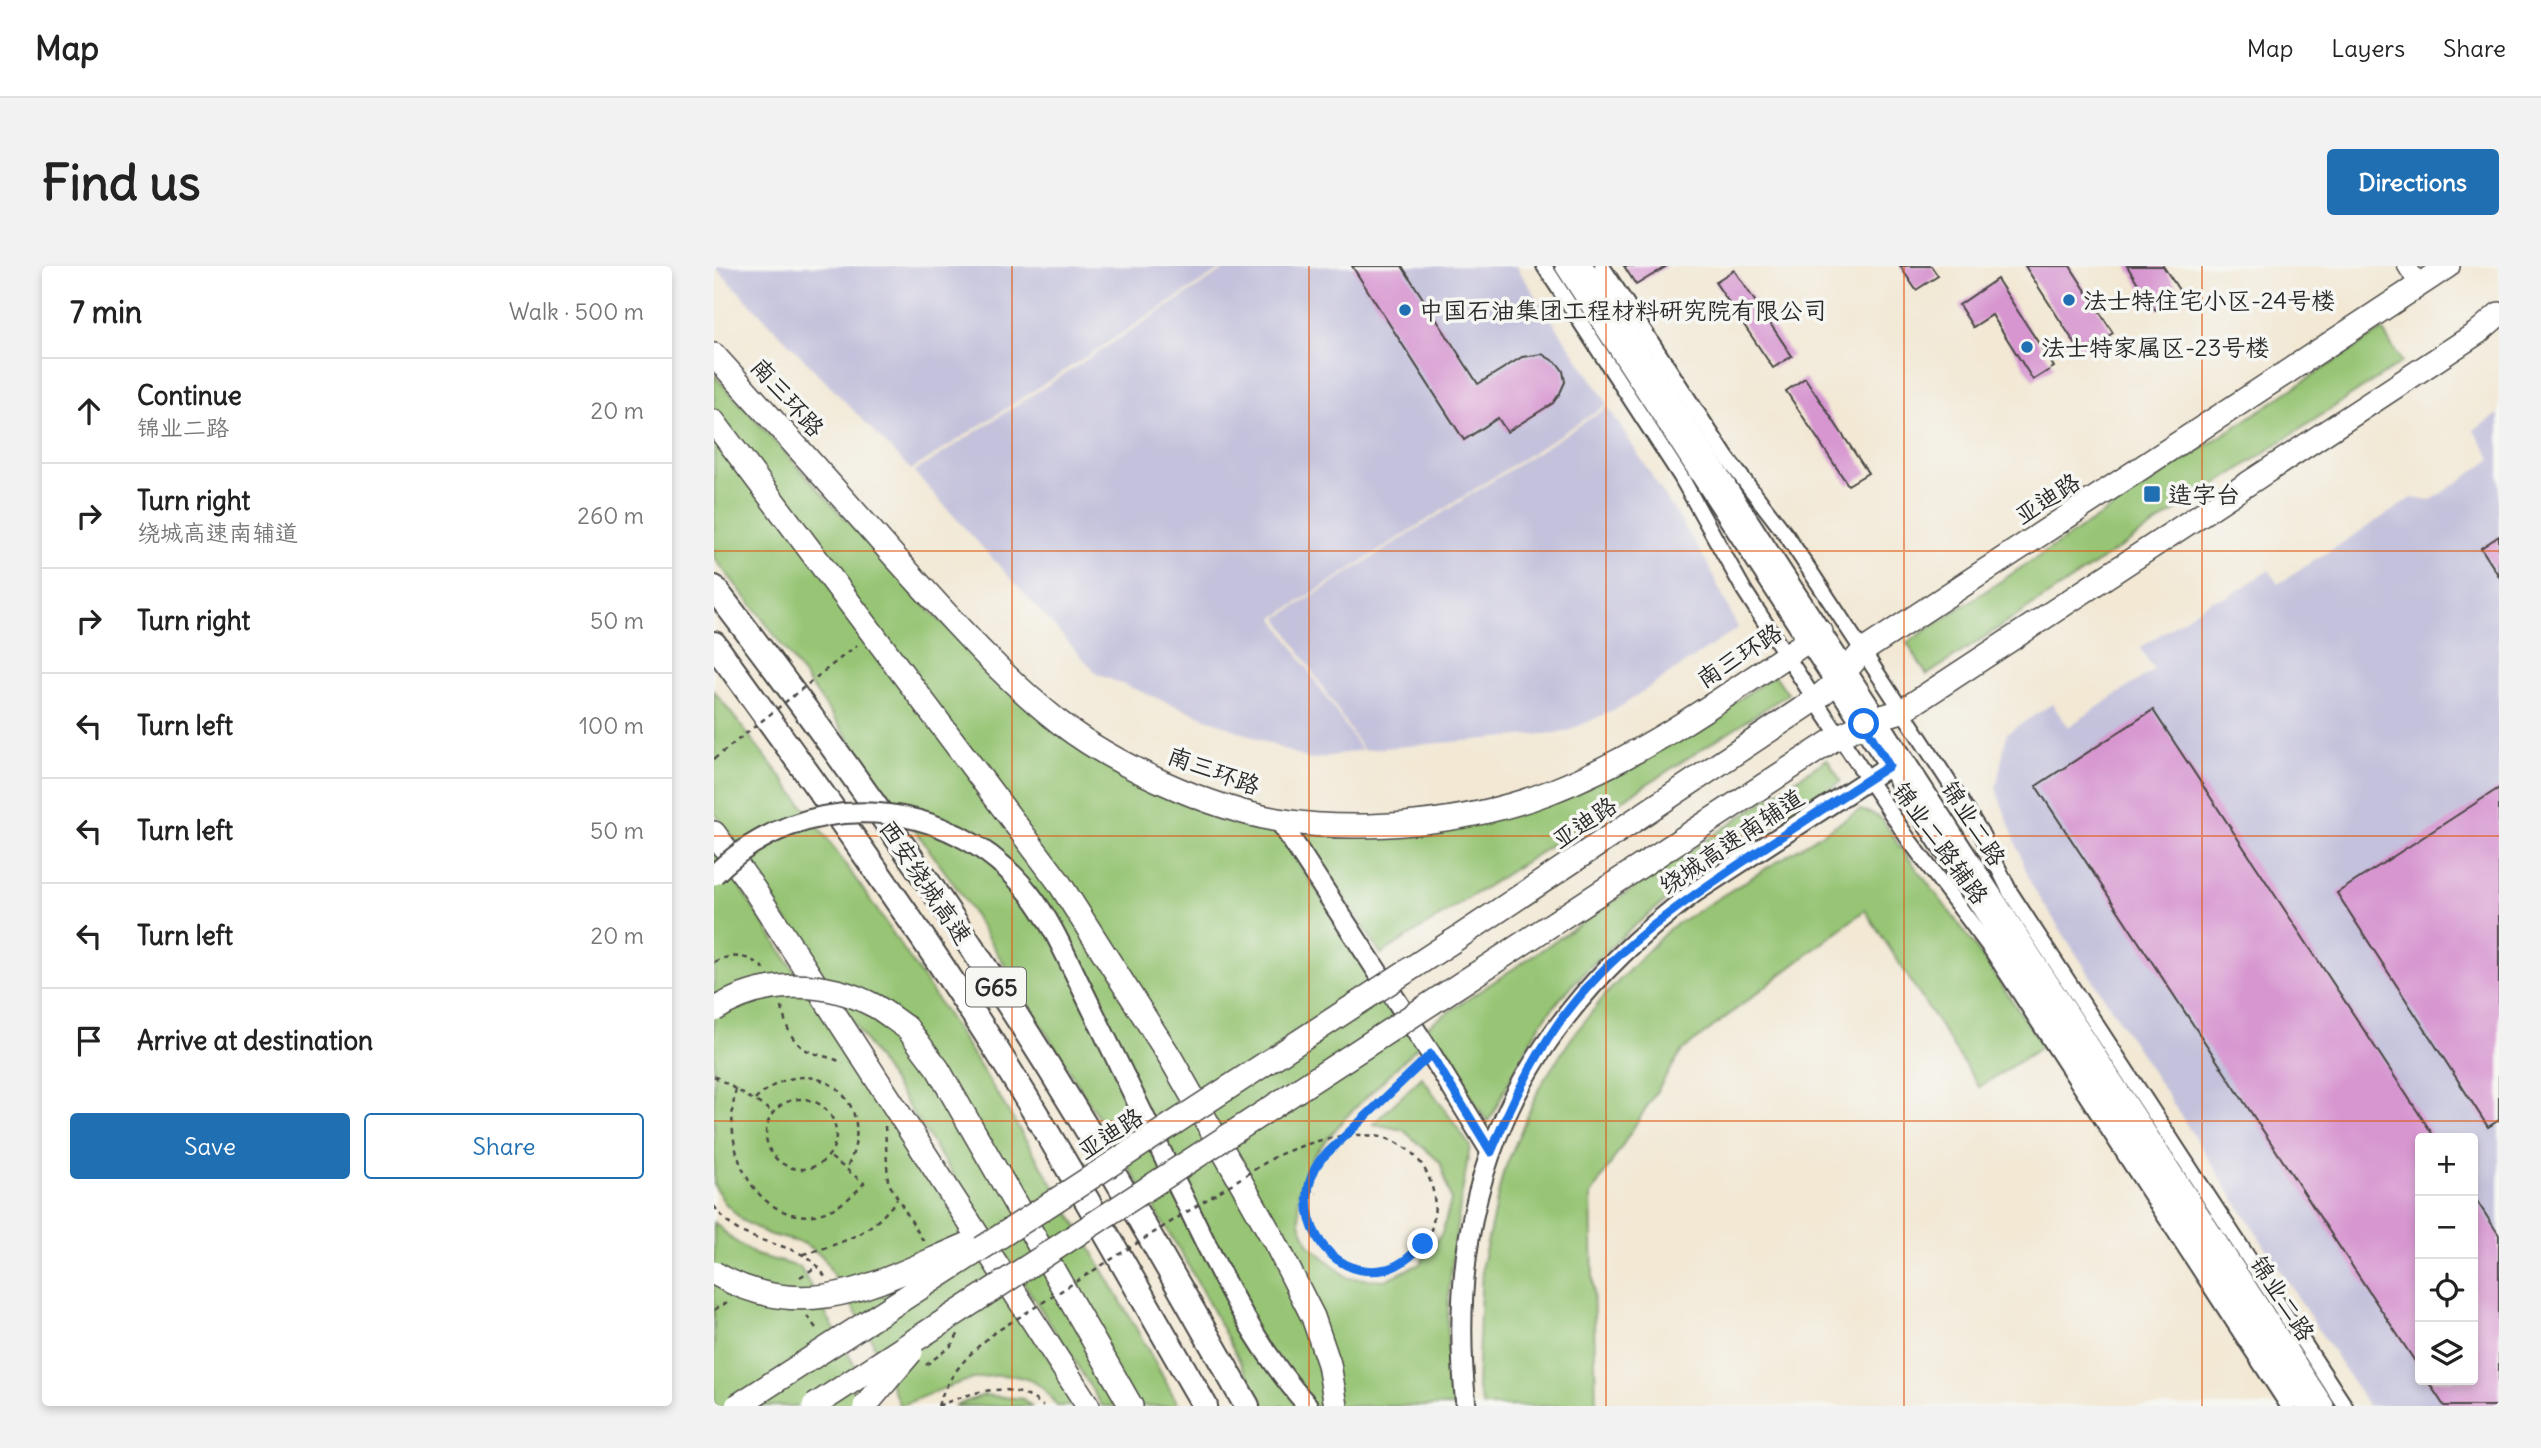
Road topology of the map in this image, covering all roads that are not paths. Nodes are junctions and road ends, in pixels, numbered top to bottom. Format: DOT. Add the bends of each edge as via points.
graph roads {
  1 [pos="1544,266"];
  2 [pos="1565,266"];
  3 [pos="1583,266"];
  4 [pos="1602,266"];
  5 [pos="2425,272"];
  6 [pos="2499,314"];
  7 [pos="714,355"];
  8 [pos="714,422"];
  9 [pos="714,588"];
  10 [pos="1815,636"];
  11 [pos="714,644"];
  12 [pos="1863,651"];
  13 [pos="1787,655"];
  14 [pos="1841,676"];
  15 [pos="1815,700"];
  16 [pos="1902,711"];
  17 [pos="1871,721"];
  18 [pos="1839,736"];
  19 [pos="1896,762"];
  20 [pos="1868,780"];
  21 [pos="1279,820"];
  22 [pos="714,833"];
  23 [pos="714,875"];
  24 [pos="714,1010"];
  25 [pos="1491,1152"];
  26 [pos="1024,1221"];
  27 [pos="714,1273"];
  28 [pos="926,1333"];
  29 [pos="737,1406"];
  30 [pos="814,1406"];
  31 [pos="866,1406"];
  32 [pos="1088,1406"];
  33 [pos="1130,1406"];
  34 [pos="1205,1406"];
  35 [pos="1247,1406"];
  36 [pos="1308,1406"];
  37 [pos="1336,1406"];
  38 [pos="1466,1406"];
  39 [pos="2288,1406"];
  40 [pos="2305,1406"];
  41 [pos="2324,1406"];
  42 [pos="2344,1406"];
  1 -- 13 [label="street, 锦业二路辅路" via="1681,477"];
  2 -- 10 [label="main road, 锦业二路"];
  3 -- 10 [label="main road, 锦业二路"];
  4 -- 12 [label="street, 锦业二路辅路" via="1727,458 1787,536"];
  5 -- 12 [label="highway, 亚迪路"];
  6 -- 16 [label="highway"];
  7 -- 21 [label="highway, 南三环路" via="964,633 1061,724 1105,752 1182,789"];
  8 -- 37 [label="highway" via="1058,881 1170,1057 1313,1317 1329,1364"];
  9 -- 35 [label="highway, 西安绕城高速 / G65" via="954,920 1080,1117"];
  10 -- 13 [label="highway, 南三环路"];
  10 -- 14 [label="main road, 锦业二路"];
  11 -- 34 [label="highway, 西安绕城高速 / G65" via="923,936 983,1029"];
  12 -- 14 [label="highway, 亚迪路"];
  12 -- 16 [label="street, 锦业二路辅路"];
  13 -- 15 [label="street, 锦业二路辅路"];
  13 -- 21 [label="highway, 南三环路" via="1657,740 1524,801 1459,817 1370,827"];
  14 -- 15 [label="highway, 亚迪路"];
  14 -- 17 [label="main road, 锦业二路"];
  15 -- 18 [label="street, 锦业二路辅路"];
  15 -- 26 [label="highway, 亚迪路, bridge"];
  16 -- 17 [label="highway"];
  16 -- 42 [label="street, 锦业二路辅路" via="1980,831 2010,892"];
  17 -- 18 [label="highway"];
  17 -- 19 [label="main road, 锦业二路"];
  18 -- 20 [label="street, 锦业二路辅路"];
  18 -- 28 [label="highway, bridge"];
  19 -- 20 [label="main road, 绕城高速南辅道"];
  19 -- 40 [label="main road, 锦业二路"];
  19 -- 41 [label="main road, 锦业二路"];
  20 -- 25 [label="main road, 绕城高速南辅道" via="1695,892 1605,969 1559,1023 1539,1055"];
  20 -- 39 [label="street, 锦业二路辅路" via="1990,948"];
  21 -- 25 [label="main road"];
  22 -- 32 [label="highway"];
  23 -- 36 [label="main road, bridge" via="757,841 809,819 848,812 929,822 958,834 1010,871 1051,925 1226,1286 1251,1329"];
  24 -- 33 [label="highway, bridge" via="748,994 800,985 853,996 906,1028 939,1069"];
  25 -- 38 [label="main road, 绕城高速南辅道" via="1465,1251 1461,1334"];
  26 -- 27 [label="highway, bridge" via="842,1295 811,1299 769,1296"];
  26 -- 29 [label="highway, 亚迪路, bridge"];
  28 -- 30 [label="highway, bridge"];
  28 -- 31 [label="highway, bridge"];
}
